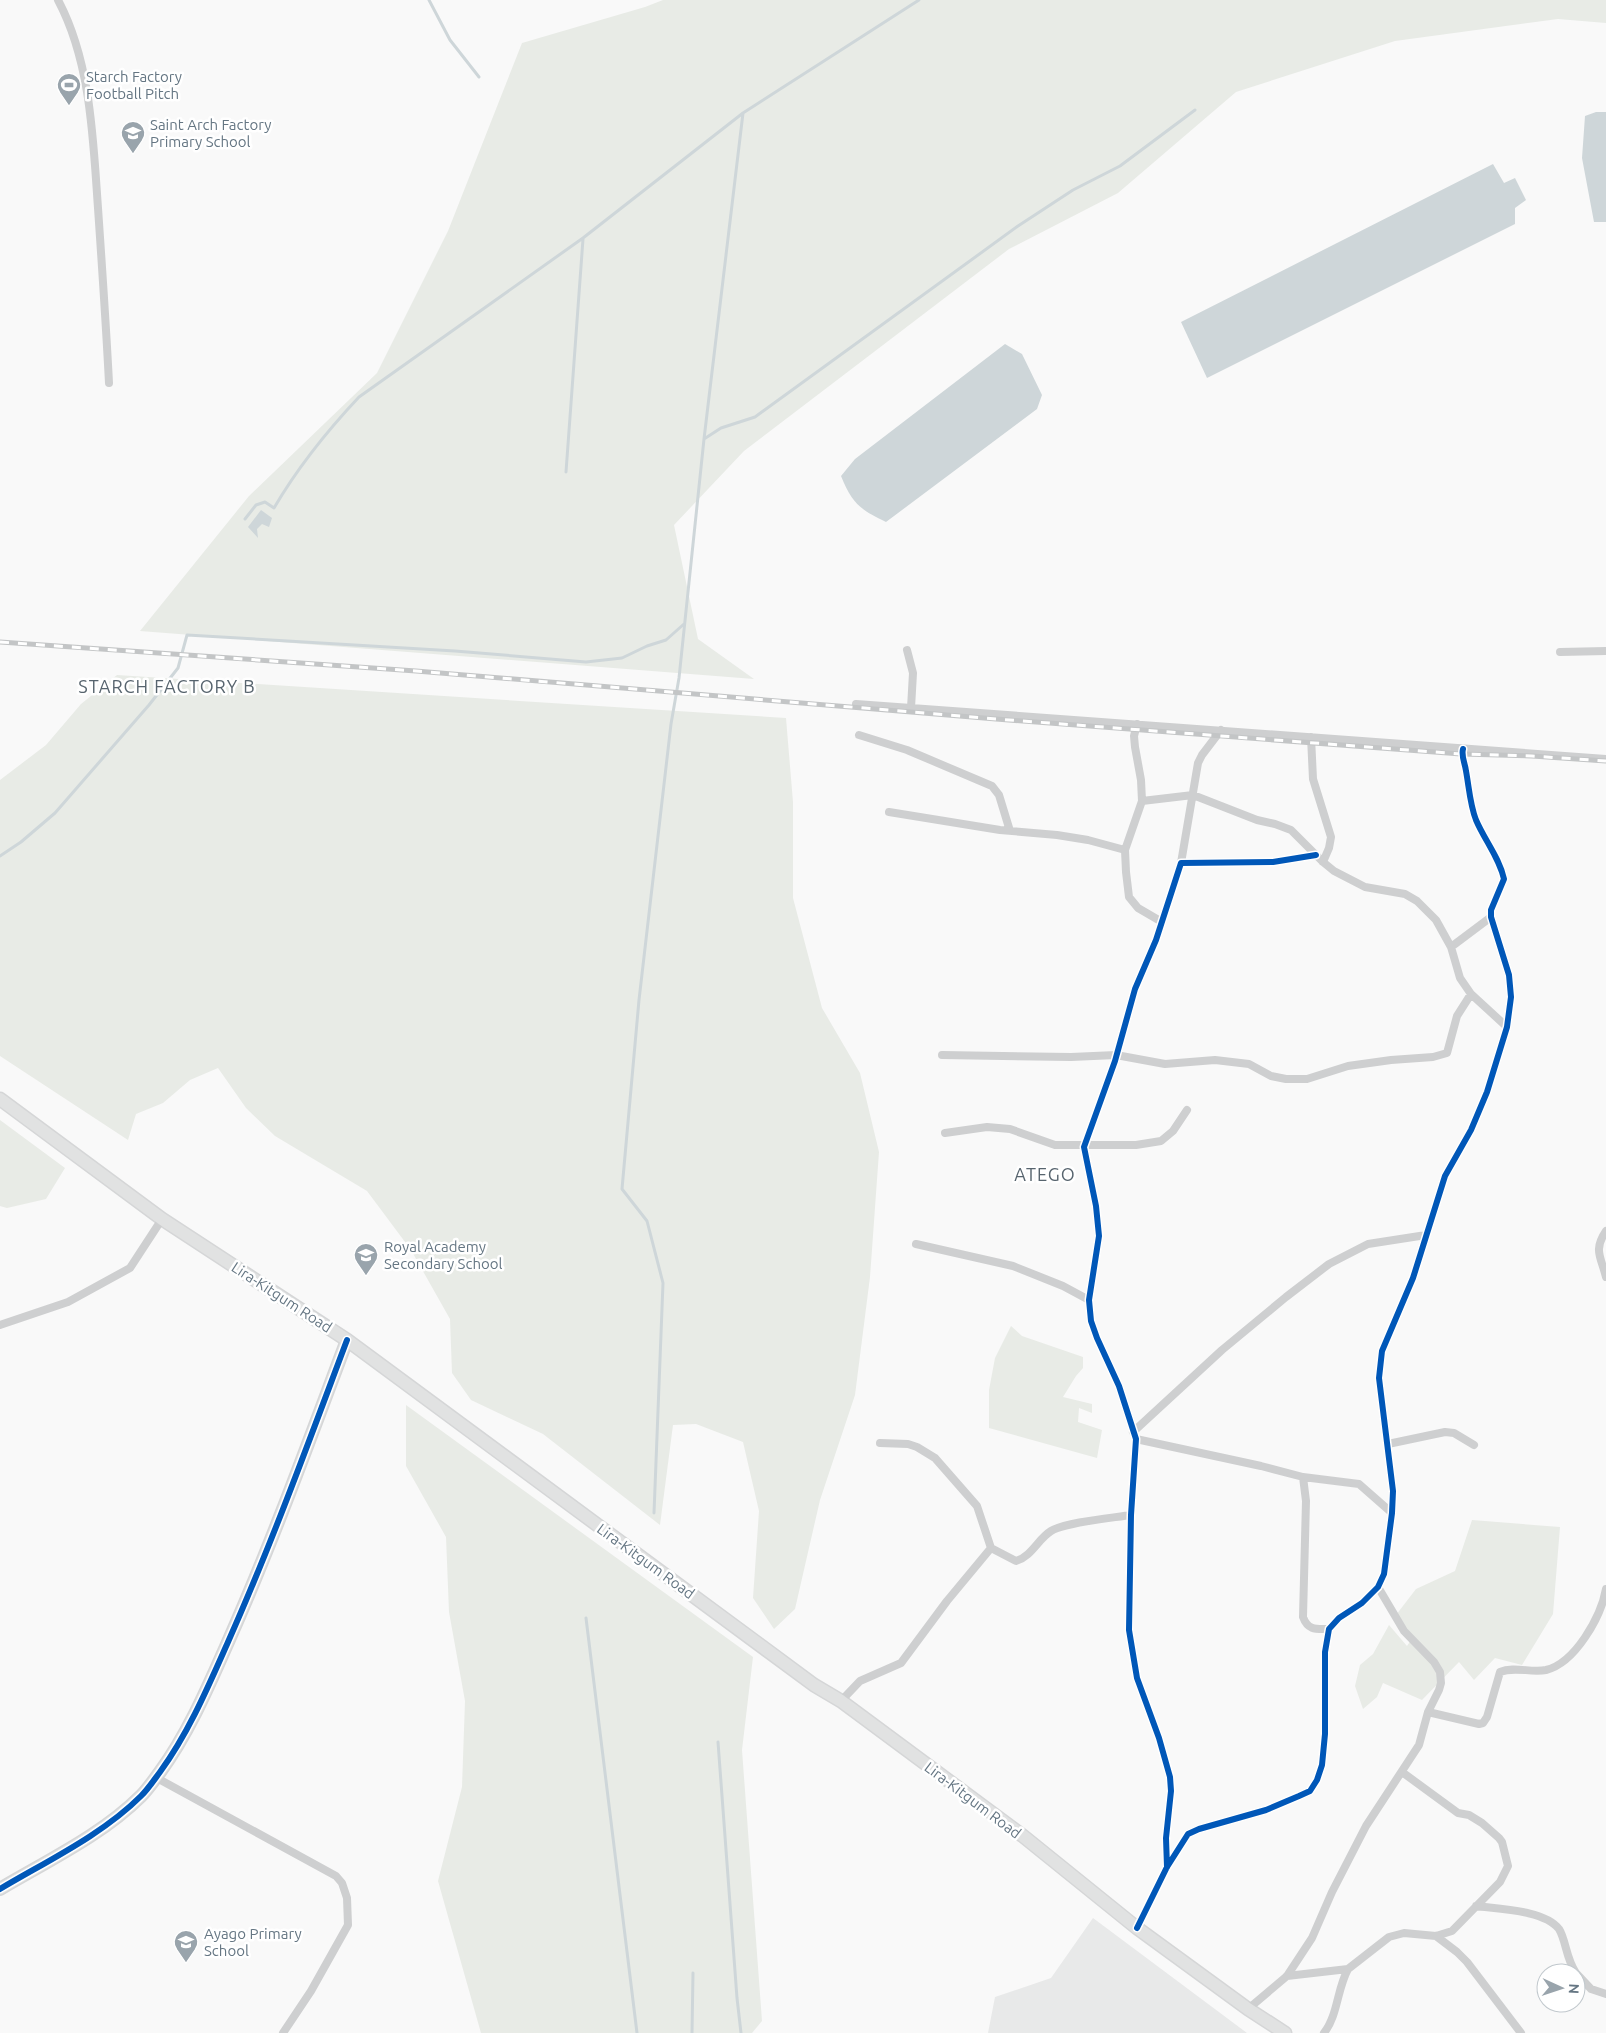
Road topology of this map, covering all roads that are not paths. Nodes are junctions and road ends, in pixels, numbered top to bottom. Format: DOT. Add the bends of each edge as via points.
graph roads {
  1 [pos="58,0"];
  2 [pos="109,382"];
  3 [pos="908,650"];
  4 [pos="1606,651"];
  5 [pos="1560,652"];
  6 [pos="856,704"];
  7 [pos="910,708"];
  8 [pos="1137,724"];
  9 [pos="1222,730"];
  10 [pos="859,735"];
  11 [pos="1311,737"];
  12 [pos="1463,749"];
  13 [pos="1606,759"];
  14 [pos="1193,795"];
  15 [pos="1142,801"];
  16 [pos="889,812"];
  17 [pos="1010,831"];
  18 [pos="1126,850"];
  19 [pos="1316,855"];
  20 [pos="1323,862"];
  21 [pos="1181,863"];
  22 [pos="1490,917"];
  23 [pos="1162,922"];
  24 [pos="1451,946"];
  25 [pos="1471,994"];
  26 [pos="1507,1027"];
  27 [pos="942,1055"];
  28 [pos="1116,1055"];
  29 [pos="0,1099"];
  30 [pos="1187,1110"];
  31 [pos="946,1133"];
  32 [pos="1084,1146"];
  33 [pos="162,1219"];
  34 [pos="1606,1231"];
  35 [pos="1426,1235"];
  36 [pos="916,1244"];
  37 [pos="1606,1277"];
  38 [pos="1088,1300"];
  39 [pos="0,1325"];
  40 [pos="347,1340"];
  41 [pos="1134,1436"];
  42 [pos="880,1443"];
  43 [pos="1388,1444"];
  44 [pos="1474,1445"];
  45 [pos="1303,1477"];
  46 [pos="1392,1514"];
  47 [pos="1131,1515"];
  48 [pos="991,1548"];
  49 [pos="1378,1587"];
  50 [pos="1606,1590"];
  51 [pos="1330,1629"];
  52 [pos="841,1701"];
  53 [pos="1428,1712"];
  54 [pos="1402,1772"];
  55 [pos="155,1777"];
  56 [pos="1167,1867"];
  57 [pos="0,1889"];
  58 [pos="1476,1906"];
  59 [pos="1137,1928"];
  60 [pos="1436,1936"];
  61 [pos="1570,1963"];
  62 [pos="1348,1969"];
  63 [pos="1287,1976"];
  64 [pos="1586,1984"];
  65 [pos="1606,1994"];
  66 [pos="1248,2009"];
  67 [pos="283,2033"];
  68 [pos="1285,2033"];
  69 [pos="1324,2033"];
  70 [pos="1522,2033"];
  1 -- 2 [label="street" via="71,30 87,88 94,131"];
  3 -- 7 [label="street" via="913,673"];
  4 -- 5 [label="street"];
  6 -- 7 [label="street"];
  7 -- 8 [label="street"];
  8 -- 9 [label="street"];
  8 -- 15 [label="street" via="1134,736"];
  9 -- 11 [label="street"];
  9 -- 14 [label="street" via="1202,755"];
  10 -- 17 [label="street" via="907,750 992,786 1000,796"];
  11 -- 12 [label="street"];
  11 -- 20 [label="street" via="1312,780 1331,837"];
  12 -- 13 [label="street"];
  12 -- 22 [label="street" via="1461,754 1473,810 1504,879"];
  14 -- 15 [label="street"];
  14 -- 19 [label="street" via="1291,830"];
  14 -- 21 [label="street"];
  15 -- 18 [label="street"];
  16 -- 17 [label="street"];
  17 -- 18 [label="street" via="1088,840"];
  18 -- 23 [label="street" via="1129,898 1138,908"];
  19 -- 20 [label="street"];
  19 -- 21 [label="street" via="1273,862"];
  20 -- 24 [label="street" via="1365,887 1405,894 1417,901 1436,920"];
  21 -- 23 [label="street"];
  22 -- 24 [label="street"];
  22 -- 26 [label="street" via="1509,975 1511,997"];
  23 -- 28 [label="street" via="1135,989"];
  24 -- 25 [label="street" via="1460,978"];
  25 -- 26 [label="street"];
  25 -- 28 [label="street" via="1457,1016 1447,1054 1348,1066 1307,1079 1286,1080 1249,1064 1215,1060 1165,1064"];
  26 -- 35 [label="street" via="1487,1092 1471,1130 1445,1176"];
  27 -- 28 [label="street"];
  28 -- 32 [label="street"];
  29 -- 33 [label="main road, Lira-Kitgum Road"];
  30 -- 32 [label="street" via="1161,1141"];
  31 -- 32 [label="street" via="987,1127 1010,1129 1054,1145"];
  32 -- 38 [label="street" via="1099,1236"];
  33 -- 39 [label="street" via="130,1268 68,1302"];
  33 -- 40 [label="main road, Lira-Kitgum Road"];
  34 -- 37 [label="street" via="1598,1252"];
  35 -- 41 [label="street" via="1368,1244 1329,1264 1222,1350"];
  35 -- 43 [label="street" via="1413,1278 1382,1351 1379,1378"];
  36 -- 38 [label="street" via="1013,1266"];
  38 -- 41 [label="street" via="1091,1321 1119,1386"];
  40 -- 52 [label="main road, Lira-Kitgum Road" via="806,1680"];
  40 -- 55 [label="street" via="248,1597 196,1713 176,1750"];
  41 -- 45 [label="street"];
  41 -- 47 [label="street"];
  42 -- 48 [label="street" via="917,1446 935,1458 977,1506"];
  43 -- 44 [label="street" via="1445,1432 1454,1433"];
  43 -- 46 [label="street"];
  45 -- 46 [label="street" via="1359,1484"];
  45 -- 51 [label="street" via="1306,1501 1303,1617 1312,1630"];
  46 -- 49 [label="street" via="1384,1574"];
  47 -- 48 [label="street" via="1058,1528 1043,1537 1024,1558 1016,1561"];
  47 -- 56 [label="street" via="1129,1630 1137,1678 1170,1777"];
  48 -- 52 [label="street" via="901,1663 860,1681"];
  49 -- 51 [label="street"];
  49 -- 53 [label="street" via="1404,1631 1440,1672 1439,1690"];
  50 -- 53 [label="street" via="1596,1622 1559,1665 1547,1670 1500,1672 1483,1723"];
  51 -- 56 [label="street" via="1325,1652 1326,1734 1322,1766 1310,1791 1266,1810 1191,1832"];
  52 -- 59 [label="main road, Lira-Kitgum Road" via="1023,1836"];
  53 -- 54 [label="street" via="1419,1745"];
  54 -- 58 [label="street" via="1458,1812 1470,1815 1490,1828 1502,1842 1508,1866 1500,1882"];
  54 -- 63 [label="street" via="1366,1826 1312,1938"];
  55 -- 57 [label="street" via="122,1813"];
  55 -- 67 [label="street" via="336,1876 342,1883 347,1898 348,1925"];
  56 -- 59 [label="street"];
  58 -- 60 [label="street" via="1452,1930"];
  58 -- 61 [label="street" via="1530,1913 1547,1919 1559,1929"];
  59 -- 66 [label="main road, Lira-Kitgum Road"];
  60 -- 62 [label="street" via="1404,1933 1390,1937"];
  60 -- 70 [label="street" via="1467,1962"];
  62 -- 63 [label="street"];
  62 -- 69 [label="street"];
  63 -- 66 [label="street"];
  64 -- 65 [label="street"];
  66 -- 68 [label="main road, Lira-Kitgum Road"];
}
